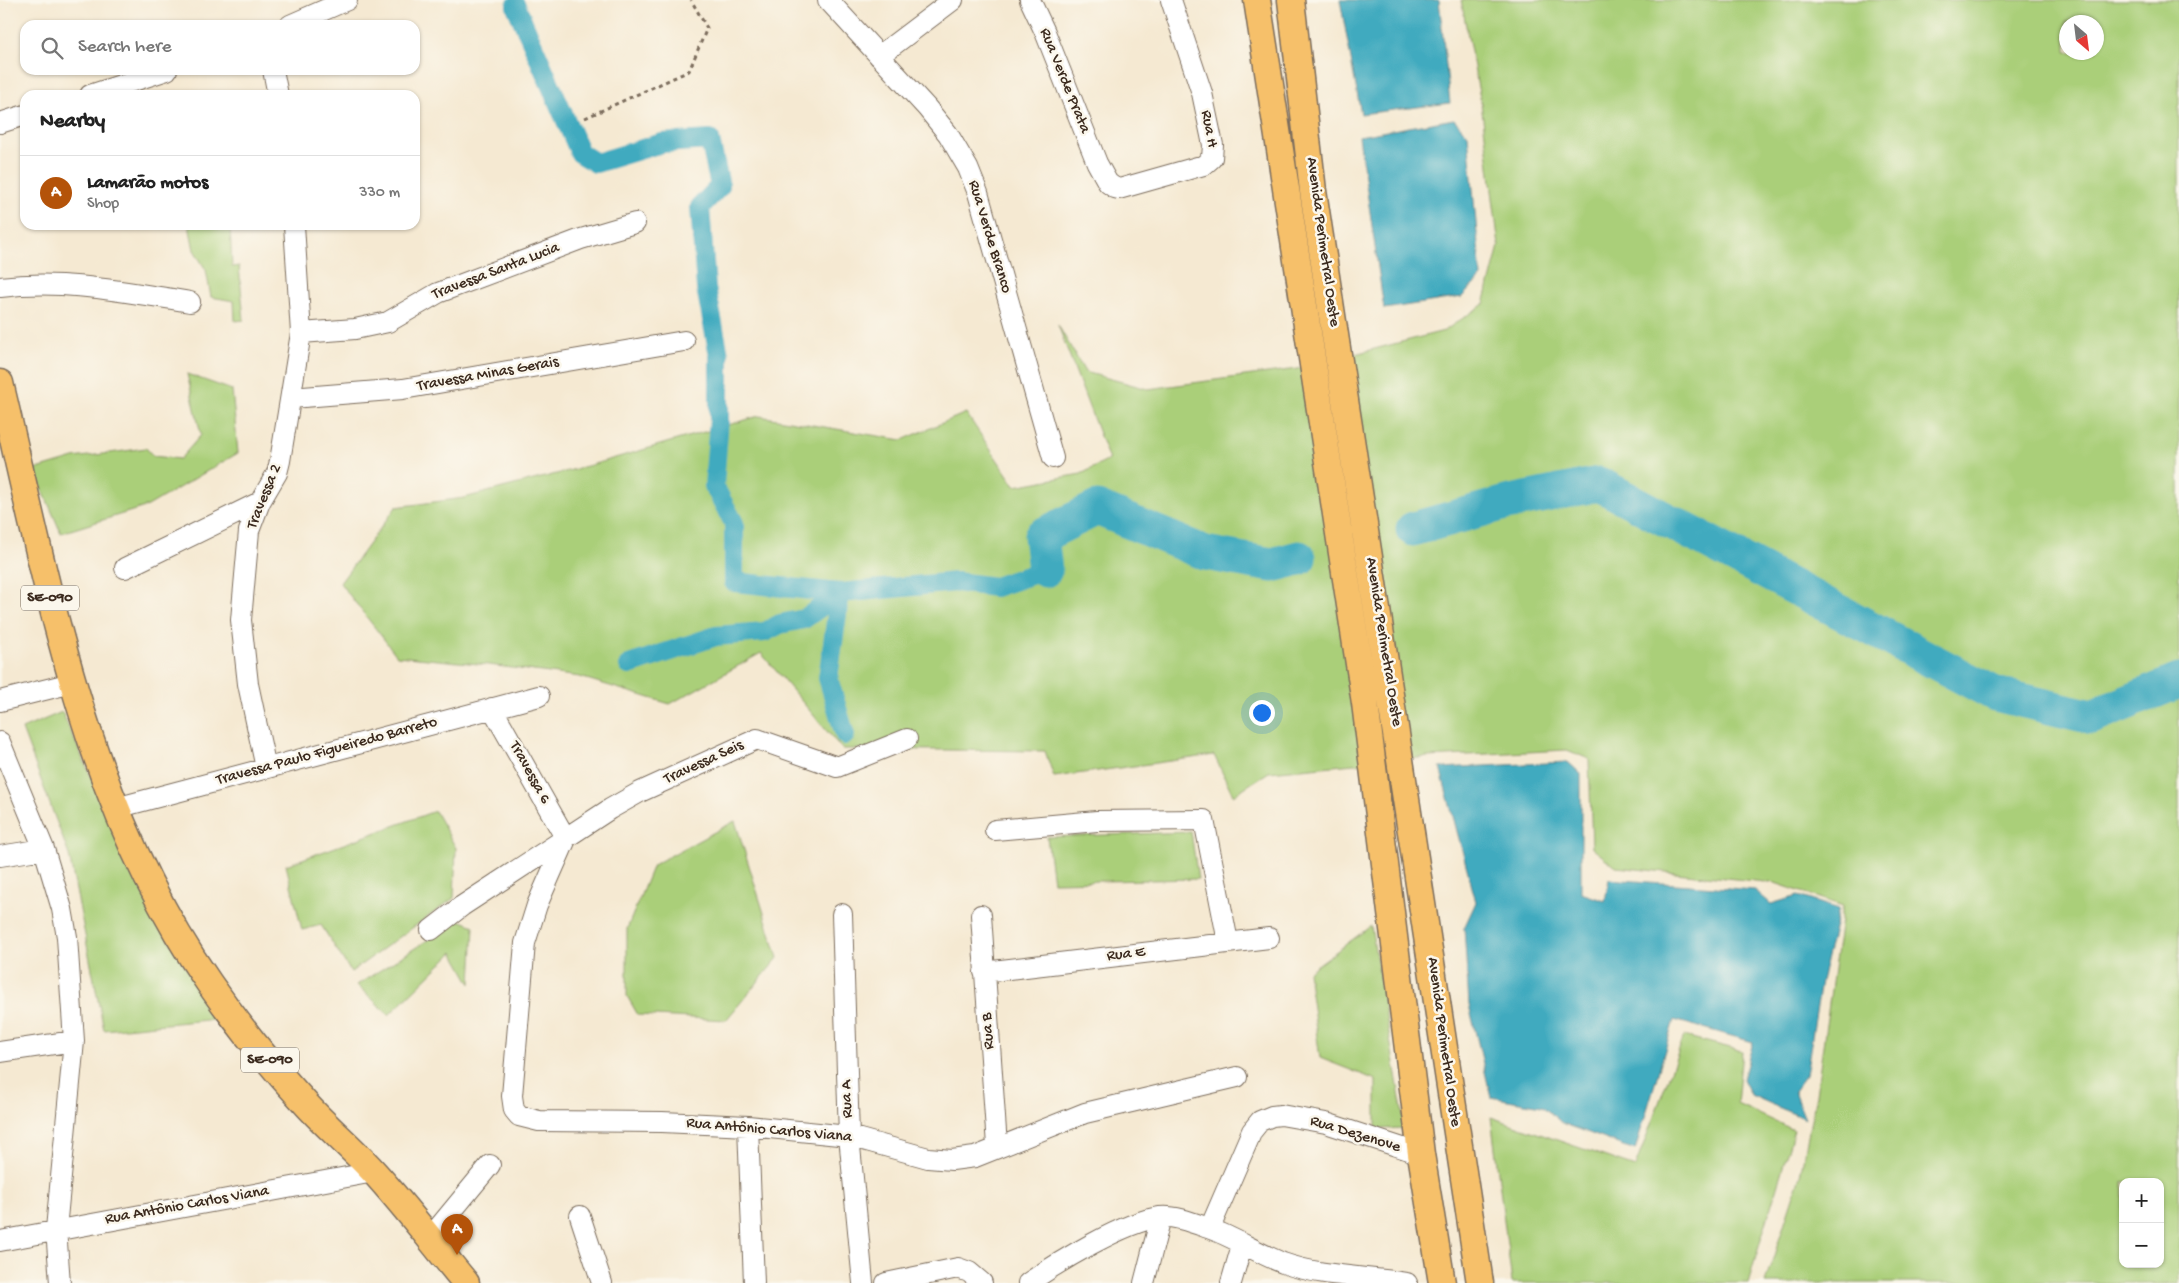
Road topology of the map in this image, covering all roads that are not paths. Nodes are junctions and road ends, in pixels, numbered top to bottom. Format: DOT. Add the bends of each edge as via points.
graph roads {
  1 [pos="347,0"];
  2 [pos="828,0"];
  3 [pos="953,0"];
  4 [pos="1030,0"];
  5 [pos="1171,0"];
  6 [pos="1257,0"];
  7 [pos="1291,0"];
  8 [pos="301,20"];
  9 [pos="879,56"];
  10 [pos="152,75"];
  11 [pos="274,75"];
  12 [pos="105,90"];
  13 [pos="277,90"];
  14 [pos="20,117"];
  15 [pos="0,123"];
  16 [pos="1097,163"];
  17 [pos="635,223"];
  18 [pos="294,230"];
  19 [pos="0,287"];
  20 [pos="190,302"];
  21 [pos="301,333"];
  22 [pos="684,341"];
  23 [pos="0,383"];
  24 [pos="291,398"];
  25 [pos="1053,458"];
  26 [pos="260,502"];
  27 [pos="125,568"];
  28 [pos="72,683"];
  29 [pos="539,696"];
  30 [pos="0,701"];
  31 [pos="492,708"];
  32 [pos="907,740"];
  33 [pos="0,742"];
  34 [pos="266,768"];
  35 [pos="116,808"];
  36 [pos="995,830"];
  37 [pos="566,839"];
  38 [pos="44,849"];
  39 [pos="0,856"];
  40 [pos="842,914"];
  41 [pos="981,915"];
  42 [pos="431,930"];
  43 [pos="1269,938"];
  44 [pos="1228,942"];
  45 [pos="984,972"];
  46 [pos="74,1040"];
  47 [pos="0,1052"];
  48 [pos="1238,1077"];
  49 [pos="748,1126"];
  50 [pos="849,1136"];
  51 [pos="998,1146"];
  52 [pos="1421,1154"];
  53 [pos="490,1165"];
  54 [pos="374,1172"];
  55 [pos="580,1216"];
  56 [pos="1161,1217"];
  57 [pos="1210,1228"];
  58 [pos="56,1229"];
  59 [pos="429,1239"];
  60 [pos="0,1241"];
  61 [pos="1242,1245"];
  62 [pos="60,1283"];
  63 [pos="466,1283"];
  64 [pos="602,1283"];
  65 [pos="754,1283"];
  66 [pos="863,1283"];
  67 [pos="886,1283"];
  68 [pos="982,1283"];
  69 [pos="1028,1283"];
  70 [pos="1144,1283"];
  71 [pos="1231,1283"];
  72 [pos="1407,1283"];
  73 [pos="1442,1283"];
  74 [pos="1480,1283"];
  1 -- 8 [label="street"];
  2 -- 9 [label="street, Rua Verde Branco"];
  3 -- 9 [label="street"];
  4 -- 16 [label="street, Rua Verde Prata"];
  5 -- 16 [label="street, Rua H" via="1202,93 1213,145 1212,158 1204,166 1119,188 1108,183"];
  6 -- 52 [label="main road, Avenida Perimetral Oeste" via="1366,703"];
  7 -- 74 [label="main road, Avenida Perimetral Oeste" via="1313,192"];
  9 -- 25 [label="street, Rua Verde Branco" via="943,127 968,168 978,192"];
  10 -- 12 [label="street"];
  11 -- 13 [label="street"];
  14 -- 15 [label="street"];
  17 -- 21 [label="street, Travessa Santa Lucia" via="581,239 447,290 388,322 355,329"];
  18 -- 21 [label="street, Travessa 2"];
  19 -- 20 [label="street" via="31,283 88,286"];
  21 -- 24 [label="street, Travessa 2"];
  22 -- 24 [label="street, Travessa Minas Gerais" via="403,389"];
  23 -- 28 [label="main road, SE-090"];
  24 -- 26 [label="street, Travessa 2" via="278,467"];
  26 -- 27 [label="street"];
  26 -- 34 [label="street, Travessa 2" via="250,531 242,620 248,684"];
  28 -- 30 [label="street"];
  28 -- 35 [label="main road, SE-090"];
  29 -- 31 [label="street, Travessa Paulo Figueiredo Barreto"];
  31 -- 34 [label="street, Travessa Paulo Figueiredo Barreto"];
  31 -- 37 [label="street, Travessa 6"];
  32 -- 37 [label="street, Travessa Seis" via="837,767 757,739 640,792"];
  33 -- 38 [label="street"];
  34 -- 35 [label="street, Travessa Paulo Figueiredo Barreto"];
  35 -- 54 [label="main road, SE-090" via="152,888 208,983 307,1104"];
  36 -- 44 [label="street" via="1098,822 1204,820"];
  37 -- 42 [label="street, Travessa Seis" via="462,906"];
  37 -- 49 [label="street, Rua Antônio Carlos Viana" via="537,905 525,943 512,1106 519,1116 539,1121"];
  38 -- 39 [label="street"];
  38 -- 46 [label="street" via="67,937"];
  40 -- 50 [label="street, Rua A"];
  41 -- 45 [label="street, Rua B"];
  43 -- 44 [label="street, Rua E"];
  44 -- 45 [label="street, Rua E"];
  45 -- 51 [label="street, Rua B"];
  46 -- 47 [label="street"];
  46 -- 58 [label="street"];
  48 -- 51 [label="street, Rua Antônio Carlos Viana" via="1085,1113"];
  49 -- 50 [label="street, Rua Antônio Carlos Viana"];
  49 -- 65 [label="street"];
  50 -- 51 [label="street, Rua Antônio Carlos Viana" via="939,1160 963,1160"];
  50 -- 66 [label="street, Rua A"];
  52 -- 57 [label="street, Rua Dezenove" via="1326,1123 1272,1116 1252,1131"];
  52 -- 73 [label="main road, Avenida Perimetral Oeste"];
  53 -- 59 [label="street"];
  54 -- 58 [label="street, Rua Antônio Carlos Viana"];
  54 -- 59 [label="main road, SE-090"];
  55 -- 64 [label="street"];
  56 -- 57 [label="street"];
  56 -- 69 [label="street" via="1097,1242"];
  56 -- 70 [label="street"];
  57 -- 61 [label="street"];
  58 -- 60 [label="street, Rua Antônio Carlos Viana"];
  58 -- 62 [label="street"];
  59 -- 63 [label="main road, SE-090"];
  61 -- 71 [label="street"];
  61 -- 72 [label="street" via="1298,1267"];
  67 -- 68 [label="street" via="951,1268 964,1269"];
}
